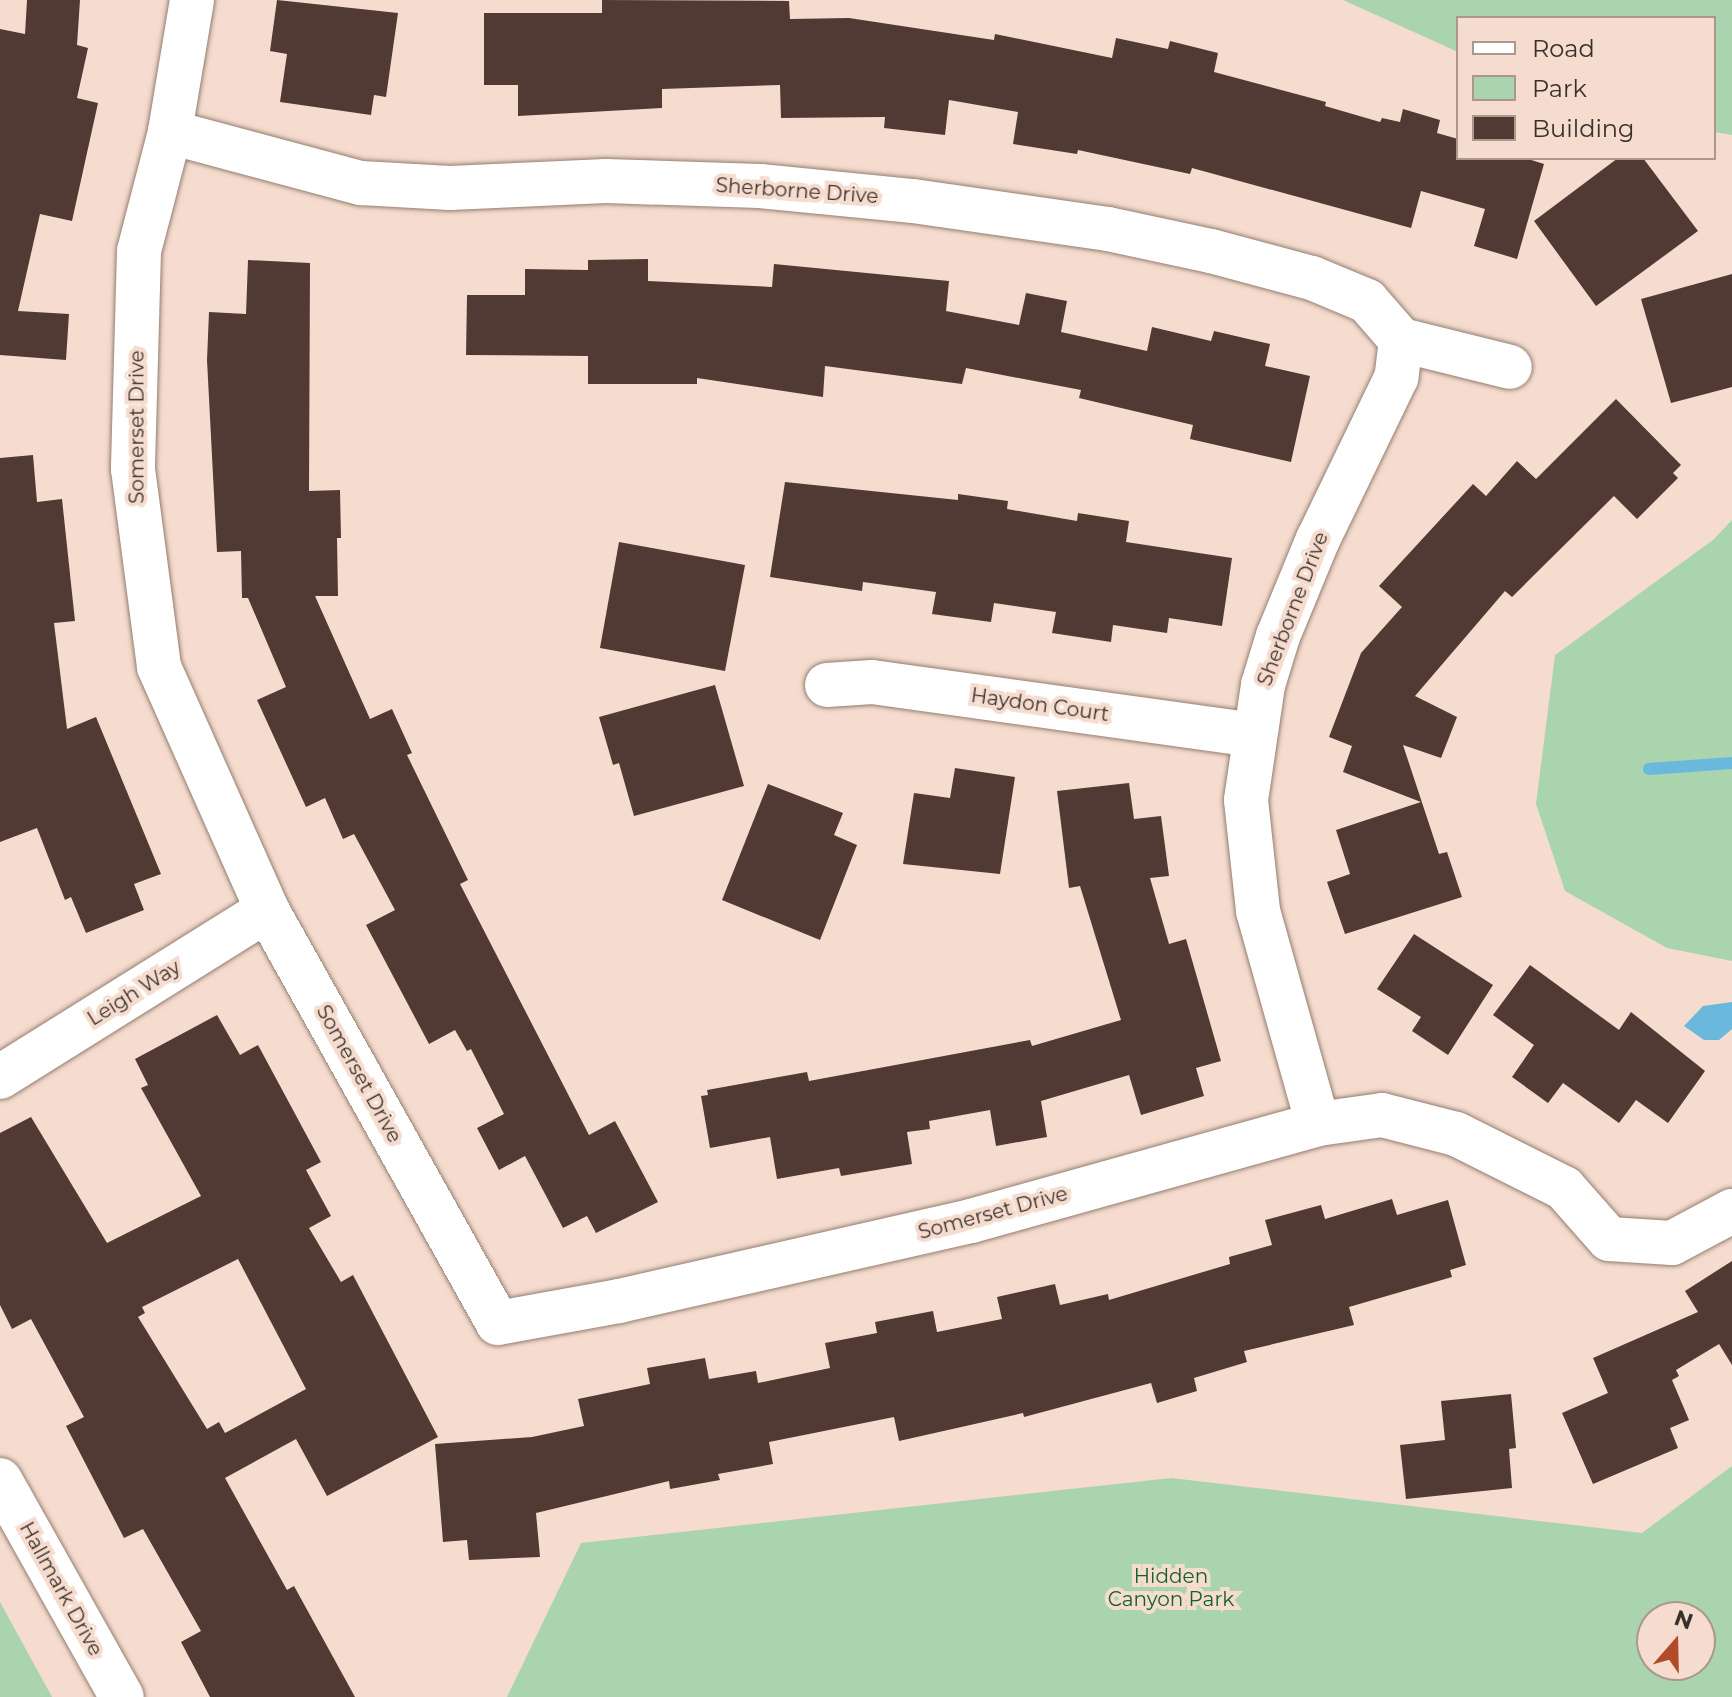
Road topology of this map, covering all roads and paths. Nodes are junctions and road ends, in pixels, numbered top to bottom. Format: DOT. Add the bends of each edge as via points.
graph roads {
  1 [pos="192,0"];
  2 [pos="170,132"];
  3 [pos="1401,340"];
  4 [pos="1510,367"];
  5 [pos="827,685"];
  6 [pos="1253,735"];
  7 [pos="267,910"];
  8 [pos="0,1077"];
  9 [pos="1318,1124"];
  10 [pos="1732,1211"];
  11 [pos="0,1480"];
  12 [pos="122,1697"];
  1 -- 2 [label="street, Somerset Drive"];
  2 -- 3 [label="street, Sherborne Drive" via="361,183 450,188 606,181 760,186 1108,229 1312,278 1367,301"];
  2 -- 7 [label="street, Somerset Drive" via="139,251 133,469 140,551 159,667"];
  3 -- 4 [label="street"];
  3 -- 6 [label="street, Sherborne Drive" via="1396,378 1278,636"];
  5 -- 6 [label="street, Haydon Court" via="872,682"];
  6 -- 9 [label="street, Sherborne Drive" via="1246,800 1258,911"];
  7 -- 8 [label="street, Leigh Way"];
  7 -- 9 [label="street, Somerset Drive" via="498,1323 619,1301 971,1221"];
  9 -- 10 [label="street" via="1382,1115 1456,1134 1564,1188 1609,1239 1672,1243"];
  11 -- 12 [label="street, Hallmark Drive"];
}
